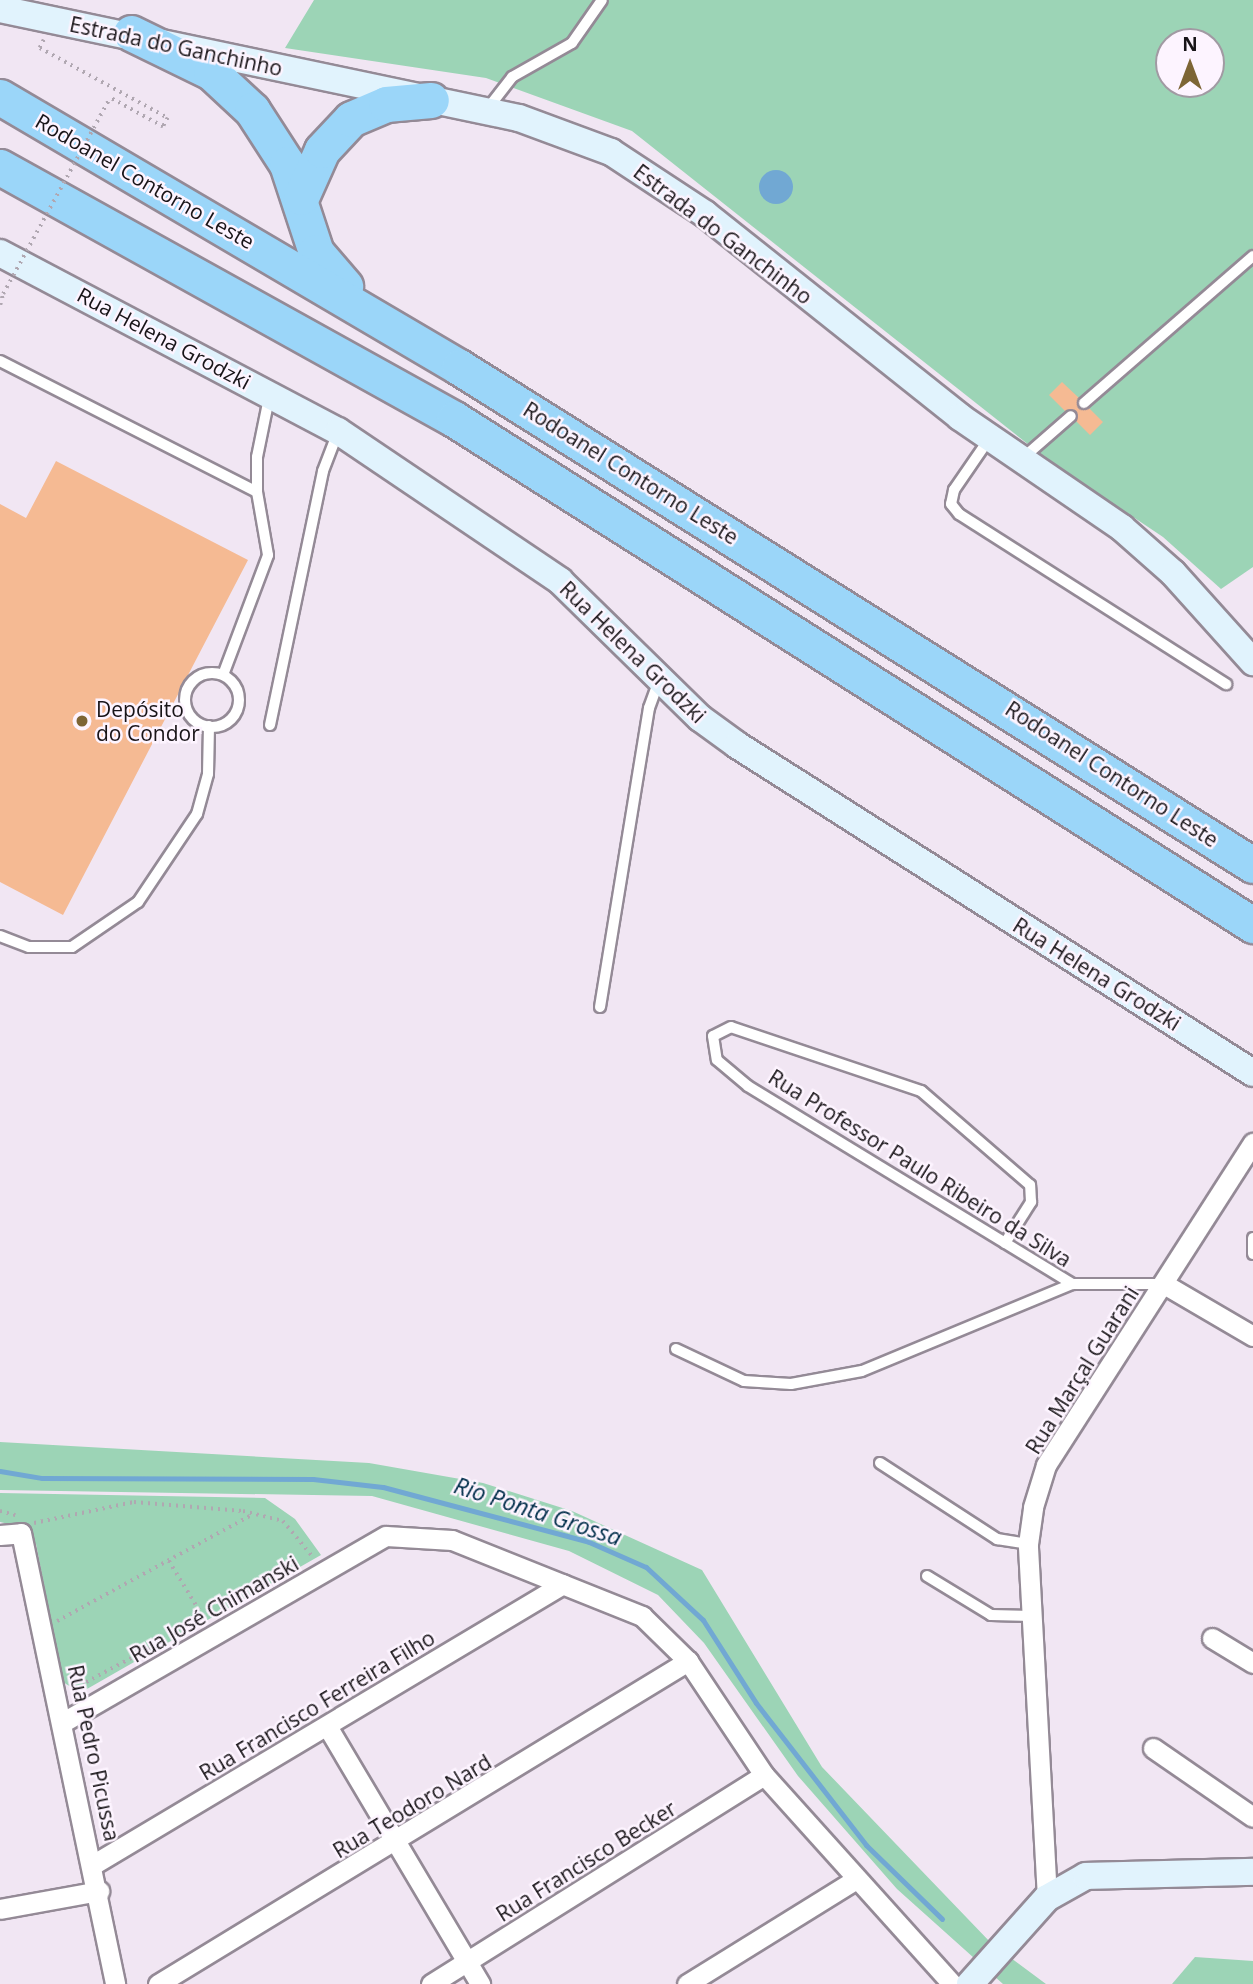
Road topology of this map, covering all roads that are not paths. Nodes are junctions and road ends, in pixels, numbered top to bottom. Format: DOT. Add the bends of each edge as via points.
graph roads {
  1 [pos="602,0"];
  2 [pos="0,9"];
  3 [pos="131,33"];
  4 [pos="0,97"];
  5 [pos="431,100"];
  6 [pos="486,111"];
  7 [pos="0,167"];
  8 [pos="301,197"];
  9 [pos="0,253"];
  10 [pos="1253,256"];
  11 [pos="0,361"];
  12 [pos="460,367"];
  13 [pos="270,394"];
  14 [pos="1084,403"];
  15 [pos="1071,416"];
  16 [pos="338,431"];
  17 [pos="989,438"];
  18 [pos="1021,460"];
  19 [pos="257,492"];
  20 [pos="1253,662"];
  21 [pos="223,675"];
  22 [pos="659,680"];
  23 [pos="1226,684"];
  24 [pos="270,725"];
  25 [pos="209,726"];
  26 [pos="1253,865"];
  27 [pos="1253,925"];
  28 [pos="0,936"];
  29 [pos="600,1007"];
  30 [pos="1253,1073"];
  31 [pos="1250,1153"];
  32 [pos="1253,1238"];
  33 [pos="1005,1243"];
  34 [pos="1253,1254"];
  35 [pos="1072,1284"];
  36 [pos="1164,1284"];
  37 [pos="1253,1336"];
  38 [pos="676,1349"];
  39 [pos="880,1463"];
  40 [pos="0,1535"];
  41 [pos="1028,1544"];
  42 [pos="927,1576"];
  43 [pos="563,1584"];
  44 [pos="1032,1616"];
  45 [pos="1212,1638"];
  46 [pos="688,1661"];
  47 [pos="1253,1663"];
  48 [pos="65,1721"];
  49 [pos="327,1726"];
  50 [pos="1153,1748"];
  51 [pos="764,1775"];
  52 [pos="1253,1817"];
  53 [pos="397,1843"];
  54 [pos="94,1864"];
  55 [pos="1253,1872"];
  56 [pos="853,1881"];
  57 [pos="99,1891"];
  58 [pos="1047,1898"];
  59 [pos="0,1909"];
  60 [pos="467,1963"];
  61 [pos="115,1984"];
  62 [pos="158,1984"];
  63 [pos="431,1984"];
  64 [pos="480,1984"];
  65 [pos="687,1984"];
  66 [pos="952,1984"];
  67 [pos="971,1984"];
  1 -- 6 [label="lane" via="572,43 512,77"];
  2 -- 3 [label="main road, Estrada do Ganchinho"];
  3 -- 5 [label="main road, Estrada do Ganchinho"];
  3 -- 8 [label="highway" via="231,89 266,126"];
  4 -- 12 [label="highway, Rodoanel Contorno Leste"];
  5 -- 6 [label="main road, Estrada do Ganchinho"];
  5 -- 8 [label="highway" via="386,104 351,119 322,150"];
  6 -- 17 [label="main road, Estrada do Ganchinho" via="580,139 641,169"];
  7 -- 27 [label="highway" via="454,419"];
  8 -- 12 [label="highway" via="326,269"];
  9 -- 13 [label="main road, Rua Helena Grodzki"];
  10 -- 14 [label="lane"];
  11 -- 19 [label="lane"];
  12 -- 26 [label="highway, Rodoanel Contorno Leste"];
  13 -- 16 [label="main road, Rua Helena Grodzki"];
  13 -- 19 [label="lane" via="257,457"];
  15 -- 18 [label="lane"];
  16 -- 22 [label="main road, Rua Helena Grodzki" via="560,581"];
  16 -- 24 [label="lane" via="323,471"];
  17 -- 18 [label="main road, Estrada do Ganchinho"];
  17 -- 23 [label="lane" via="954,491 951,504 960,514"];
  18 -- 20 [label="main road, Estrada do Ganchinho" via="1148,548"];
  19 -- 21 [label="lane" via="268,555"];
  21 -- 25 [label="lane" via="235,686 239,702 225,723"];
  21 -- 25 [label="lane" via="199,676 185,697 194,720"];
  22 -- 29 [label="lane" via="649,708"];
  22 -- 30 [label="main road, Rua Helena Grodzki" via="737,745"];
  25 -- 28 [label="lane" via="208,774 197,814 138,902 72,947 29,947"];
  31 -- 36 [label="street, Rua Marçal Guarani"];
  32 -- 34 [label="lane"];
  33 -- 33 [label="lane, Rua Professor Paulo Ribeiro da Silva" via="748,1086 717,1060 713,1036 721,1028 921,1090 1030,1185 1031,1202"];
  33 -- 35 [label="lane, Rua Professor Paulo Ribeiro da Silva"];
  35 -- 36 [label="lane"];
  35 -- 38 [label="lane" via="862,1371 791,1384 744,1381"];
  36 -- 37 [label="street"];
  36 -- 41 [label="street, Rua Marçal Guarani" via="1046,1465"];
  39 -- 41 [label="lane" via="998,1539"];
  40 -- 48 [label="street, Rua Pedro Picussa" via="28,1529"];
  41 -- 44 [label="street, Rua Marçal Guarani"];
  42 -- 44 [label="lane" via="991,1615"];
  43 -- 46 [label="street" via="642,1616"];
  43 -- 48 [label="street, Rua José Chimanski" via="452,1540 386,1536 318,1564"];
  43 -- 49 [label="street, Rua Francisco Ferreira Filho"];
  44 -- 58 [label="street, Rua Marçal Guarani"];
  45 -- 47 [label="street"];
  46 -- 51 [label="street"];
  46 -- 53 [label="street, Rua Teodoro Nard"];
  48 -- 54 [label="street, Rua Pedro Picussa"];
  49 -- 53 [label="street"];
  49 -- 54 [label="street, Rua Francisco Ferreira Filho"];
  50 -- 52 [label="street"];
  51 -- 56 [label="street"];
  51 -- 60 [label="street, Rua Francisco Becker"];
  53 -- 60 [label="street"];
  53 -- 62 [label="street, Rua Teodoro Nard"];
  54 -- 57 [label="street, Rua Pedro Picussa"];
  55 -- 58 [label="main road" via="1086,1876"];
  56 -- 65 [label="street"];
  56 -- 66 [label="street"];
  57 -- 59 [label="street"];
  57 -- 61 [label="street, Rua Pedro Picussa"];
  58 -- 67 [label="main road"];
  60 -- 63 [label="street, Rua Francisco Becker"];
  60 -- 64 [label="street"];
}
